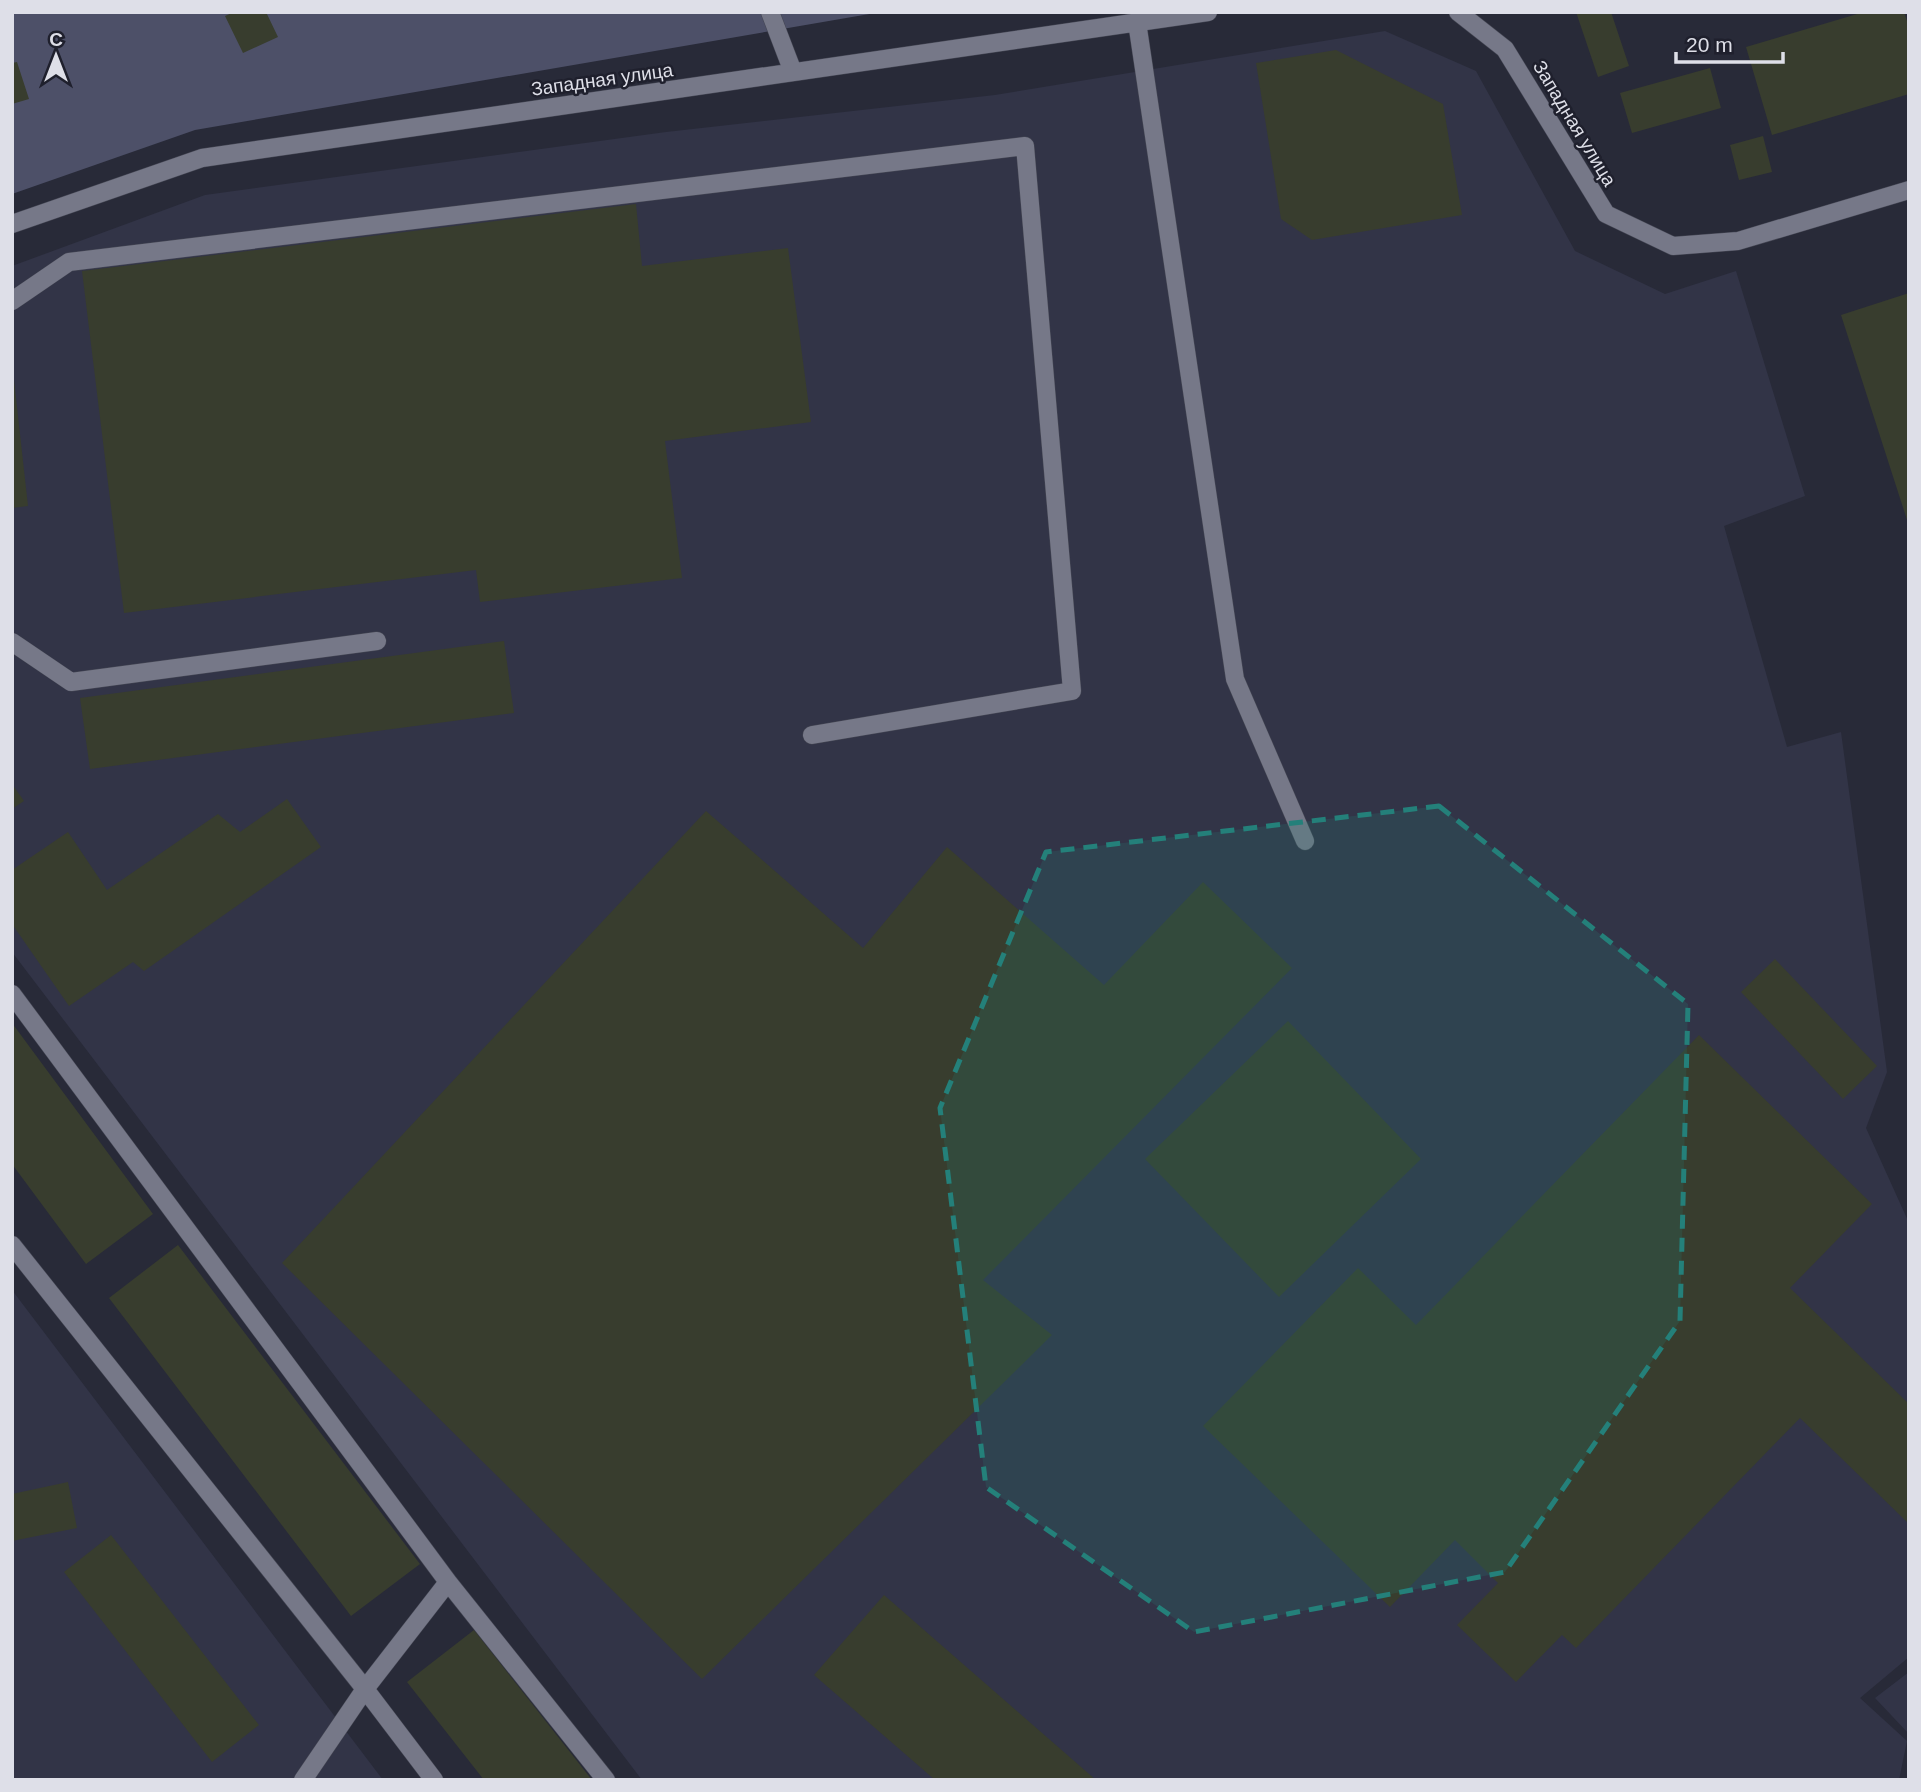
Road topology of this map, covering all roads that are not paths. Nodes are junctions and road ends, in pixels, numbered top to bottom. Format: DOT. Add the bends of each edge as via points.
graph roads {
  1 [pos="770,12"];
  2 [pos="1208,12"];
  3 [pos="1458,12"];
  4 [pos="1137,22"];
  5 [pos="793,72"];
  6 [pos="1909,190"];
  7 [pos="12,223"];
  8 [pos="12,301"];
  9 [pos="377,641"];
  10 [pos="12,642"];
  11 [pos="812,735"];
  12 [pos="1305,841"];
  13 [pos="12,994"];
  14 [pos="12,1245"];
  15 [pos="448,1582"];
  16 [pos="365,1689"];
  17 [pos="303,1780"];
  18 [pos="434,1780"];
  19 [pos="606,1780"];
  1 -- 5 [label="street"];
  2 -- 4 [label="street, Западная улица"];
  3 -- 6 [label="street, Западная улица" via="1505,49 1606,214 1673,246 1738,241"];
  4 -- 5 [label="street, Западная улица"];
  4 -- 12 [label="street" via="1236,679"];
  5 -- 7 [label="street, Западная улица" via="202,158"];
  8 -- 11 [label="street" via="69,262 1025,146 1072,691"];
  9 -- 10 [label="street" via="71,682"];
  13 -- 15 [label="street"];
  14 -- 16 [label="street"];
  15 -- 16 [label="street"];
  15 -- 19 [label="street"];
  16 -- 17 [label="street"];
  16 -- 18 [label="street"];
}
